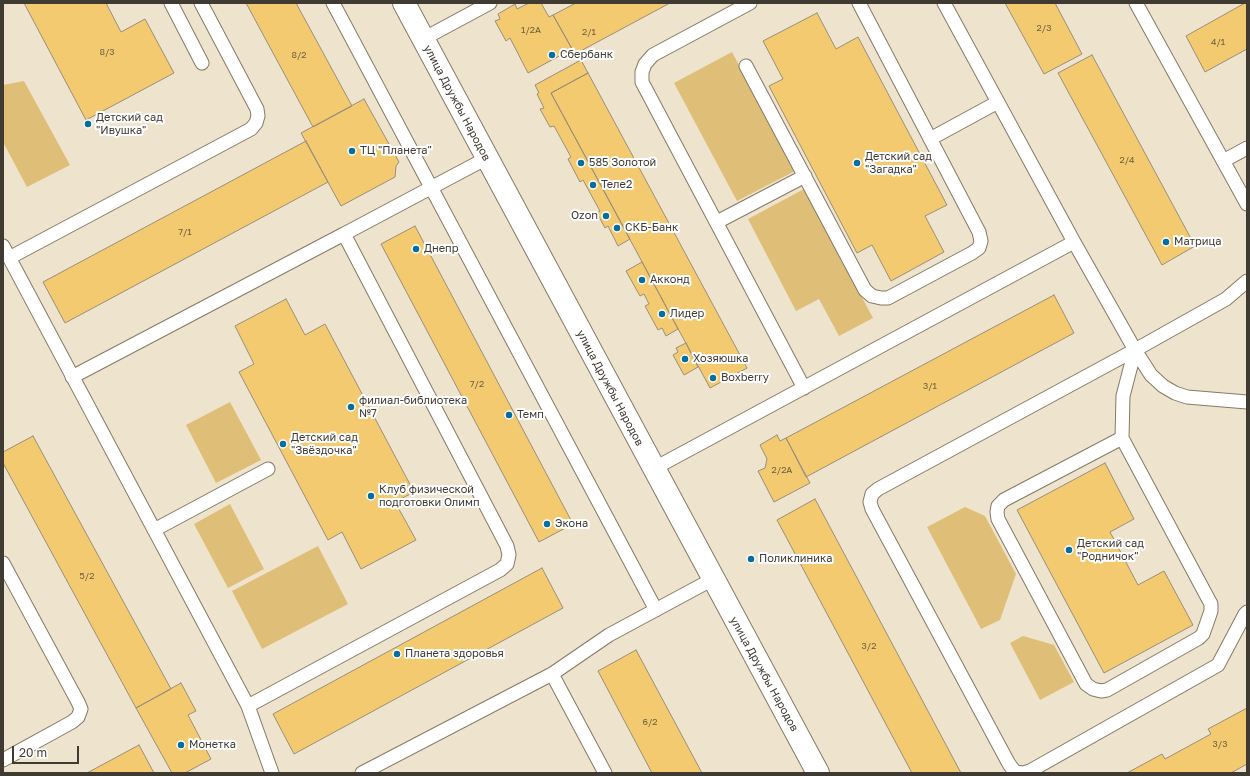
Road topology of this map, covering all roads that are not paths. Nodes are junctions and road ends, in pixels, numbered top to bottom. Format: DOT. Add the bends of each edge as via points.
graph roads {
  1 [pos="171,3"];
  2 [pos="201,3"];
  3 [pos="333,3"];
  4 [pos="404,3"];
  5 [pos="490,3"];
  6 [pos="750,3"];
  7 [pos="859,3"];
  8 [pos="944,3"];
  9 [pos="1136,3"];
  10 [pos="423,39"];
  11 [pos="202,63"];
  12 [pos="746,66"];
  13 [pos="998,102"];
  14 [pos="930,139"];
  15 [pos="1247,148"];
  16 [pos="487,158"];
  17 [pos="1223,161"];
  18 [pos="805,176"];
  19 [pos="431,188"];
  20 [pos="1247,204"];
  21 [pos="717,222"];
  22 [pos="344,234"];
  23 [pos="1074,242"];
  24 [pos="3,246"];
  25 [pos="9,258"];
  26 [pos="1247,281"];
  27 [pos="1135,350"];
  28 [pos="72,376"];
  29 [pos="804,388"];
  30 [pos="1247,402"];
  31 [pos="1122,438"];
  32 [pos="654,469"];
  33 [pos="268,470"];
  34 [pos="154,530"];
  35 [pos="3,564"];
  36 [pos="713,579"];
  37 [pos="656,610"];
  38 [pos="1247,612"];
  39 [pos="552,674"];
  40 [pos="248,706"];
  41 [pos="3,760"];
  42 [pos="272,773"];
  43 [pos="362,773"];
  44 [pos="605,773"];
  45 [pos="818,773"];
  46 [pos="1023,773"];
  1 -- 11 [label="lane"];
  2 -- 25 [label="lane" via="257,110 256,123 251,129"];
  3 -- 19 [label="lane"];
  4 -- 10 [label="street, улица Дружбы Народов"];
  5 -- 10 [label="lane"];
  6 -- 21 [label="lane" via="654,55 645,64 642,72 642,82"];
  7 -- 14 [label="lane"];
  8 -- 13 [label="lane"];
  9 -- 17 [label="lane"];
  10 -- 16 [label="street, улица Дружбы Народов"];
  12 -- 18 [label="lane"];
  13 -- 14 [label="lane"];
  13 -- 23 [label="lane"];
  14 -- 18 [label="lane" via="979,232 981,241 979,248 972,253 888,298 872,296 865,290"];
  15 -- 17 [label="lane"];
  16 -- 19 [label="lane"];
  16 -- 32 [label="street, улица Дружбы Народов"];
  17 -- 20 [label="lane"];
  18 -- 21 [label="lane"];
  19 -- 22 [label="lane"];
  19 -- 37 [label="lane"];
  21 -- 29 [label="lane"];
  22 -- 28 [label="lane"];
  22 -- 40 [label="lane" via="510,555 507,564 500,570"];
  23 -- 27 [label="lane"];
  23 -- 29 [label="lane"];
  24 -- 25 [label="lane"];
  25 -- 28 [label="lane"];
  26 -- 27 [label="lane" via="1226,299"];
  27 -- 30 [label="lane" via="1151,375 1175,393 1188,397"];
  27 -- 31 [label="lane" via="1123,396"];
  27 -- 46 [label="lane" via="872,494 872,509 1008,764 1015,772"];
  28 -- 34 [label="lane"];
  29 -- 32 [label="lane"];
  31 -- 31 [label="lane" via="1004,500 998,506 997,512 998,519 1086,684 1101,691 1199,638 1211,612 1210,604"];
  32 -- 36 [label="street, улица Дружбы Народов"];
  33 -- 34 [label="lane"];
  34 -- 40 [label="lane"];
  35 -- 41 [label="lane" via="81,710 72,722"];
  36 -- 37 [label="lane"];
  36 -- 45 [label="street, улица Дружбы Народов"];
  37 -- 39 [label="lane" via="609,635"];
  38 -- 46 [label="lane" via="1218,666"];
  39 -- 43 [label="lane"];
  39 -- 44 [label="lane"];
  40 -- 42 [label="lane"];
}
